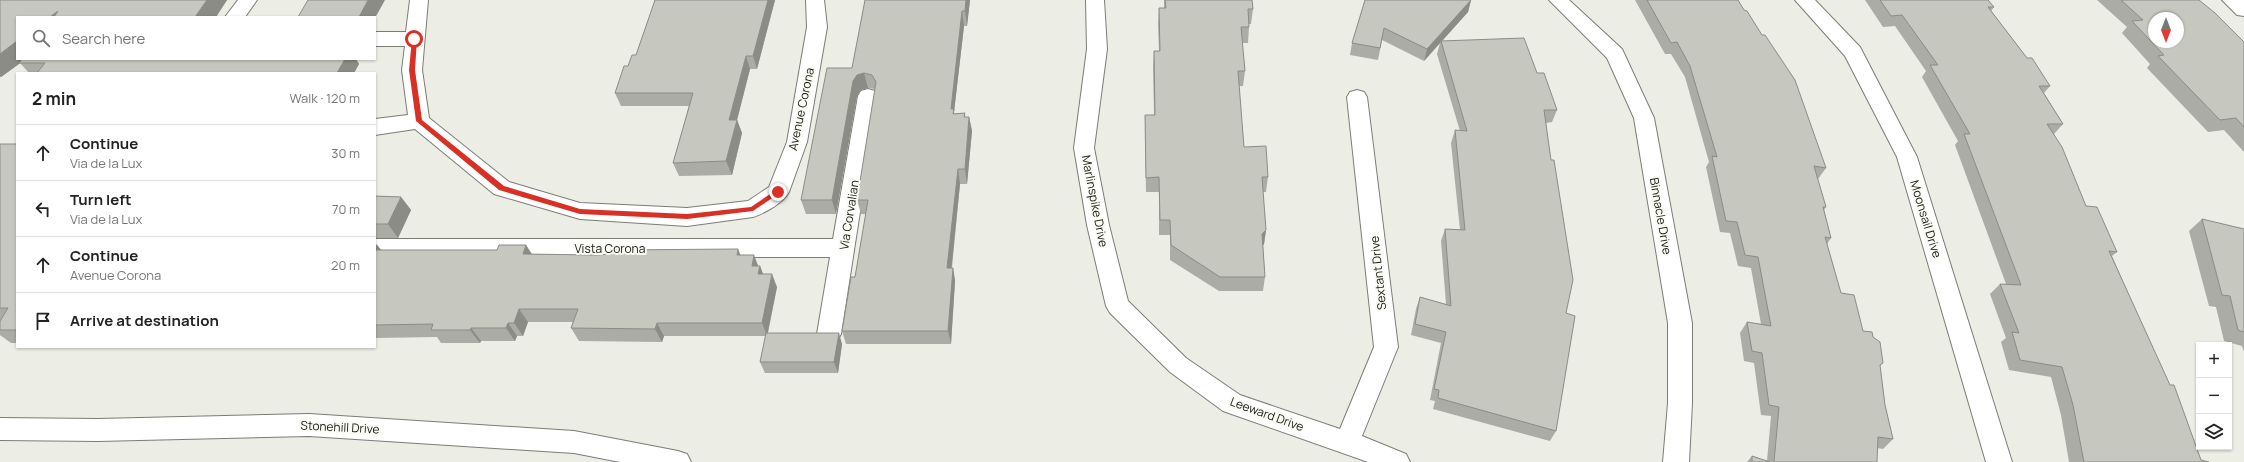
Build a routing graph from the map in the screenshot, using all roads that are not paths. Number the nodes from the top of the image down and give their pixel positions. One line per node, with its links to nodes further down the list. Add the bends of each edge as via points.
1 (248, 0): 9 (street)
2 (419, 0): 11 (street)
3 (815, 0): 16 (street, Avenue Corona, via 817,27 797,142 778,192 753,209)
4 (1095, 0): 20 (street, Marlinspike Drive, via 1097,49 1084,148 1098,225)
5 (1558, 0): 26 (street, Binnacle Drive, via 1614,54 1644,118 1680,323 1680,403)
6 (1804, 0): 27 (street, Moonsail Drive, via 1853,52 1908,157)
7 (2231, 0): 8 (street)
8 (2244, 10)
9 (236, 16)
10 (376, 39): 11 (street)
11 (414, 39): 14 (street, via 412,70)
12 (868, 96): 19 (street, Via Corvalian)
13 (1357, 97): 23 (street, Sextant Drive, via 1386,347)
14 (419, 121): 15 (street); 16 (street, Avenue Corona, via 502,188 580,211)
15 (376, 127)
16 (687, 217): 18 (street)
17 (376, 248): 18 (street, Vista Corona)
18 (678, 248): 19 (street, Vista Corona)
19 (844, 248): 21 (street, Via Corvalian)
20 (1118, 306): 23 (street, Leeward Drive, via 1178,365 1232,403)
21 (829, 334)
22 (0, 429): 24 (street, Stonehill Drive, via 98,430 309,425 574,442)
23 (1347, 442): 25 (street, Leeward Drive)
24 (678, 462)
25 (1397, 462)
26 (1676, 462)
27 (1999, 462)

